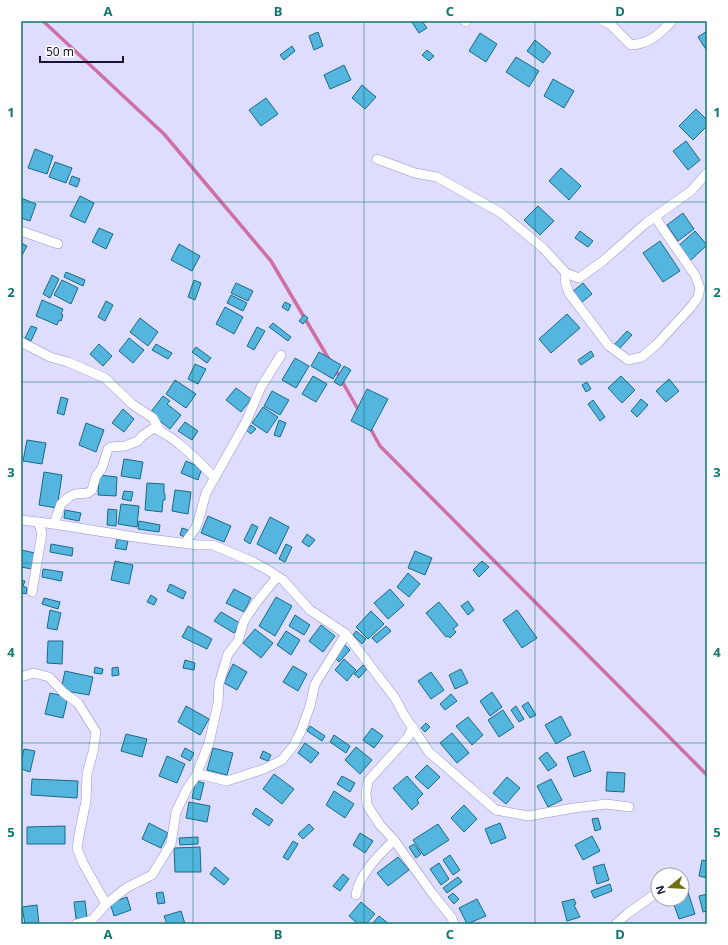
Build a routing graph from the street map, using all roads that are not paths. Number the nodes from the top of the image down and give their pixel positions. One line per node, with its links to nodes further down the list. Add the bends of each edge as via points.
1 (603, 21): 2 (street, via 610,24 631,45 643,44 662,32)
2 (672, 21)
3 (377, 159): 8 (street, via 414,173 436,177 501,213 543,248)
4 (707, 173): 5 (street, via 691,191)
5 (655, 217): 8 (street, via 579,278); 8 (street, via 695,275 700,288 698,297 691,307 658,344 642,357 628,360 609,346 570,293 565,281)
6 (21, 231): 7 (street)
7 (58, 244)
8 (566, 273)
9 (21, 342): 11 (street, via 50,357 105,378 132,404 153,418)
10 (281, 355): 12 (street)
11 (160, 431): 12 (street, via 180,444); 15 (street, via 154,428 138,441 108,449 92,490 88,493 75,494 61,504)
12 (215, 478): 16 (street, via 206,493 196,526)
13 (21, 520): 14 (street)
14 (38, 522): 15 (street); 18 (street, via 42,533)
15 (54, 524): 16 (street, via 141,538)
16 (186, 542): 17 (street, via 213,546 253,562)
17 (277, 577): 19 (street, via 283,580 310,610); 22 (street, via 244,621 238,641 228,654 219,684 218,703 209,743)
18 (32, 592)
19 (346, 634): 21 (street, via 395,698); 22 (street, via 315,684 301,731 282,760 227,781)
20 (21, 677): 27 (street, via 34,673 49,677 78,703 96,732 87,774 86,801 77,848)
21 (412, 727): 23 (street, via 429,752 496,810 528,816 606,804); 24 (street, via 408,737 368,781 366,793 367,805)
22 (196, 776): 27 (street, via 187,788 176,812 172,844 162,861 152,875 126,888)
23 (629, 807)
24 (394, 840): 25 (street, via 372,862 357,888); 29 (street)
25 (356, 895)
26 (650, 898): 30 (street)
27 (106, 904): 28 (street, via 92,920)
28 (76, 924)
29 (454, 924)
30 (616, 924)

